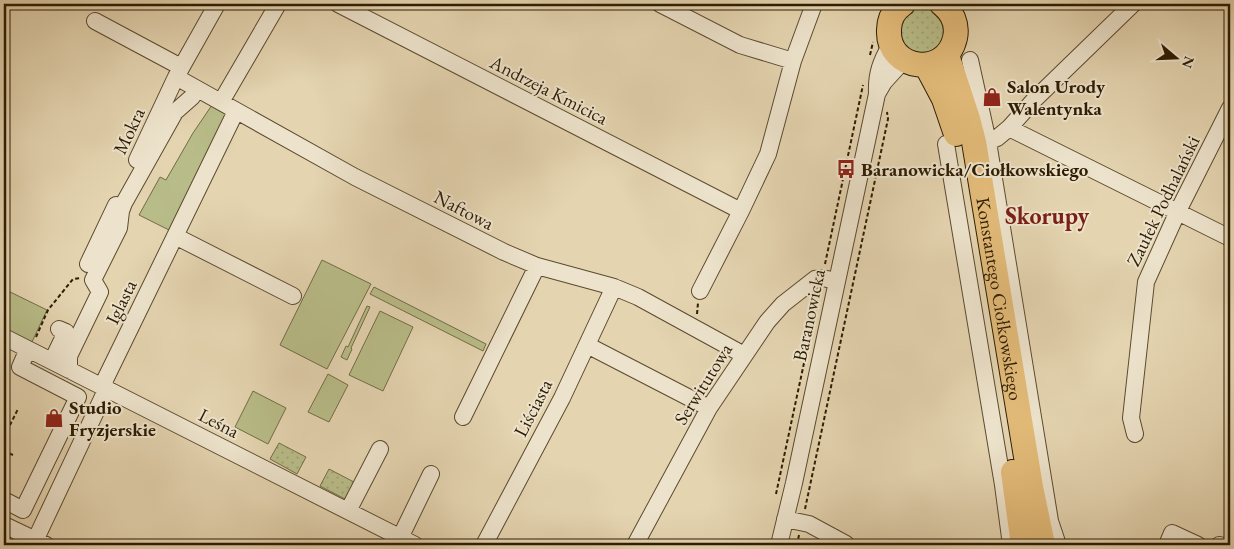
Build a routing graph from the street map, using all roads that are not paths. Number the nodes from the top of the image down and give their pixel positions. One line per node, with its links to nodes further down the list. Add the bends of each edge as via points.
1 (215, 4): 14 (street, Mokra)
2 (278, 4): 16 (street)
3 (338, 4): 22 (street, Andrzeja Kmicica)
4 (660, 4): 13 (street, via 740,45)
5 (814, 4): 13 (street)
6 (903, 4): 11 (highway, via 892,16 888,35)
7 (942, 4): 10 (highway, via 952,15 956,29 953,46)
8 (1133, 4): 19 (street)
9 (95, 21): 14 (street, Naftowa)
10 (946, 54): 11 (highway, via 933,63); 59 (highway, Konstantego Ciołkowskiego, via 974,142)
11 (907, 56): 28 (street, Baranowicka, via 881,61 876,79 877,94); 58 (highway, Konstantego Ciołkowskiego, via 944,99 970,197)
12 (970, 60): 20 (street)
13 (793, 62): 22 (street, via 768,154)
14 (178, 72): 15 (street, Naftowa); 27 (street, Mokra)
15 (197, 89): 16 (street, Naftowa); 38 (street, via 175,112 124,203 118,228 93,280 100,292 69,356)
16 (220, 102): 18 (street, Naftowa)
17 (1230, 108): 23 (street, Zaułek Podhalański)
18 (236, 110): 24 (street, Iglasta); 26 (street, Naftowa, via 355,177)
19 (1009, 128): 20 (street); 23 (street)
20 (988, 142): 60 (street, via 1050,521)
21 (946, 144): 57 (street)
22 (742, 211): 30 (street)
23 (1178, 211): 25 (street); 42 (street, Zaułek Podhalański, via 1146,282 1131,418)
24 (175, 236): 31 (street); 39 (street, Iglasta)
25 (1230, 238)
26 (537, 266): 29 (street, Naftowa); 41 (street)
27 (82, 278)
28 (829, 279): 36 (street, Serwitutowa, via 815,279 783,304); 49 (street, Baranowicka)
29 (614, 287): 35 (street, Liściasta); 36 (street, Naftowa)
30 (700, 291)
31 (293, 296)
32 (59, 329): 37 (street, via 66,332)
33 (4, 337): 34 (street, Leśna)
34 (32, 343): 37 (street, Leśna); 45 (street, via 20,367 78,397)
35 (587, 345): 40 (street); 54 (street, Liściasta)
36 (744, 355): 40 (street, Serwitutowa)
37 (52, 361): 38 (street, Leśna)
38 (69, 370): 39 (street, Leśna)
39 (104, 387): 46 (street, Iglasta); 48 (street, Leśna)
40 (709, 408): 55 (street, Serwitutowa)
41 (463, 417)
42 (1135, 434)
43 (380, 449): 48 (street)
44 (432, 474): 52 (street)
45 (33, 489): 46 (street); 47 (street, via 23,510)
46 (55, 499): 51 (street, Iglasta)
47 (4, 500)
48 (348, 511): 52 (street, Leśna)
49 (785, 519): 53 (street, via 809,524); 56 (street, Baranowicka)
50 (5, 529): 51 (street)
51 (43, 540)
52 (408, 542)
53 (846, 544)
54 (484, 545)
55 (635, 545)
56 (779, 545)
57 (1011, 545)
58 (1022, 545)
59 (1043, 545)
60 (1058, 545)
61 (1166, 545): 62 (street, via 1172,533)
62 (1198, 545)

